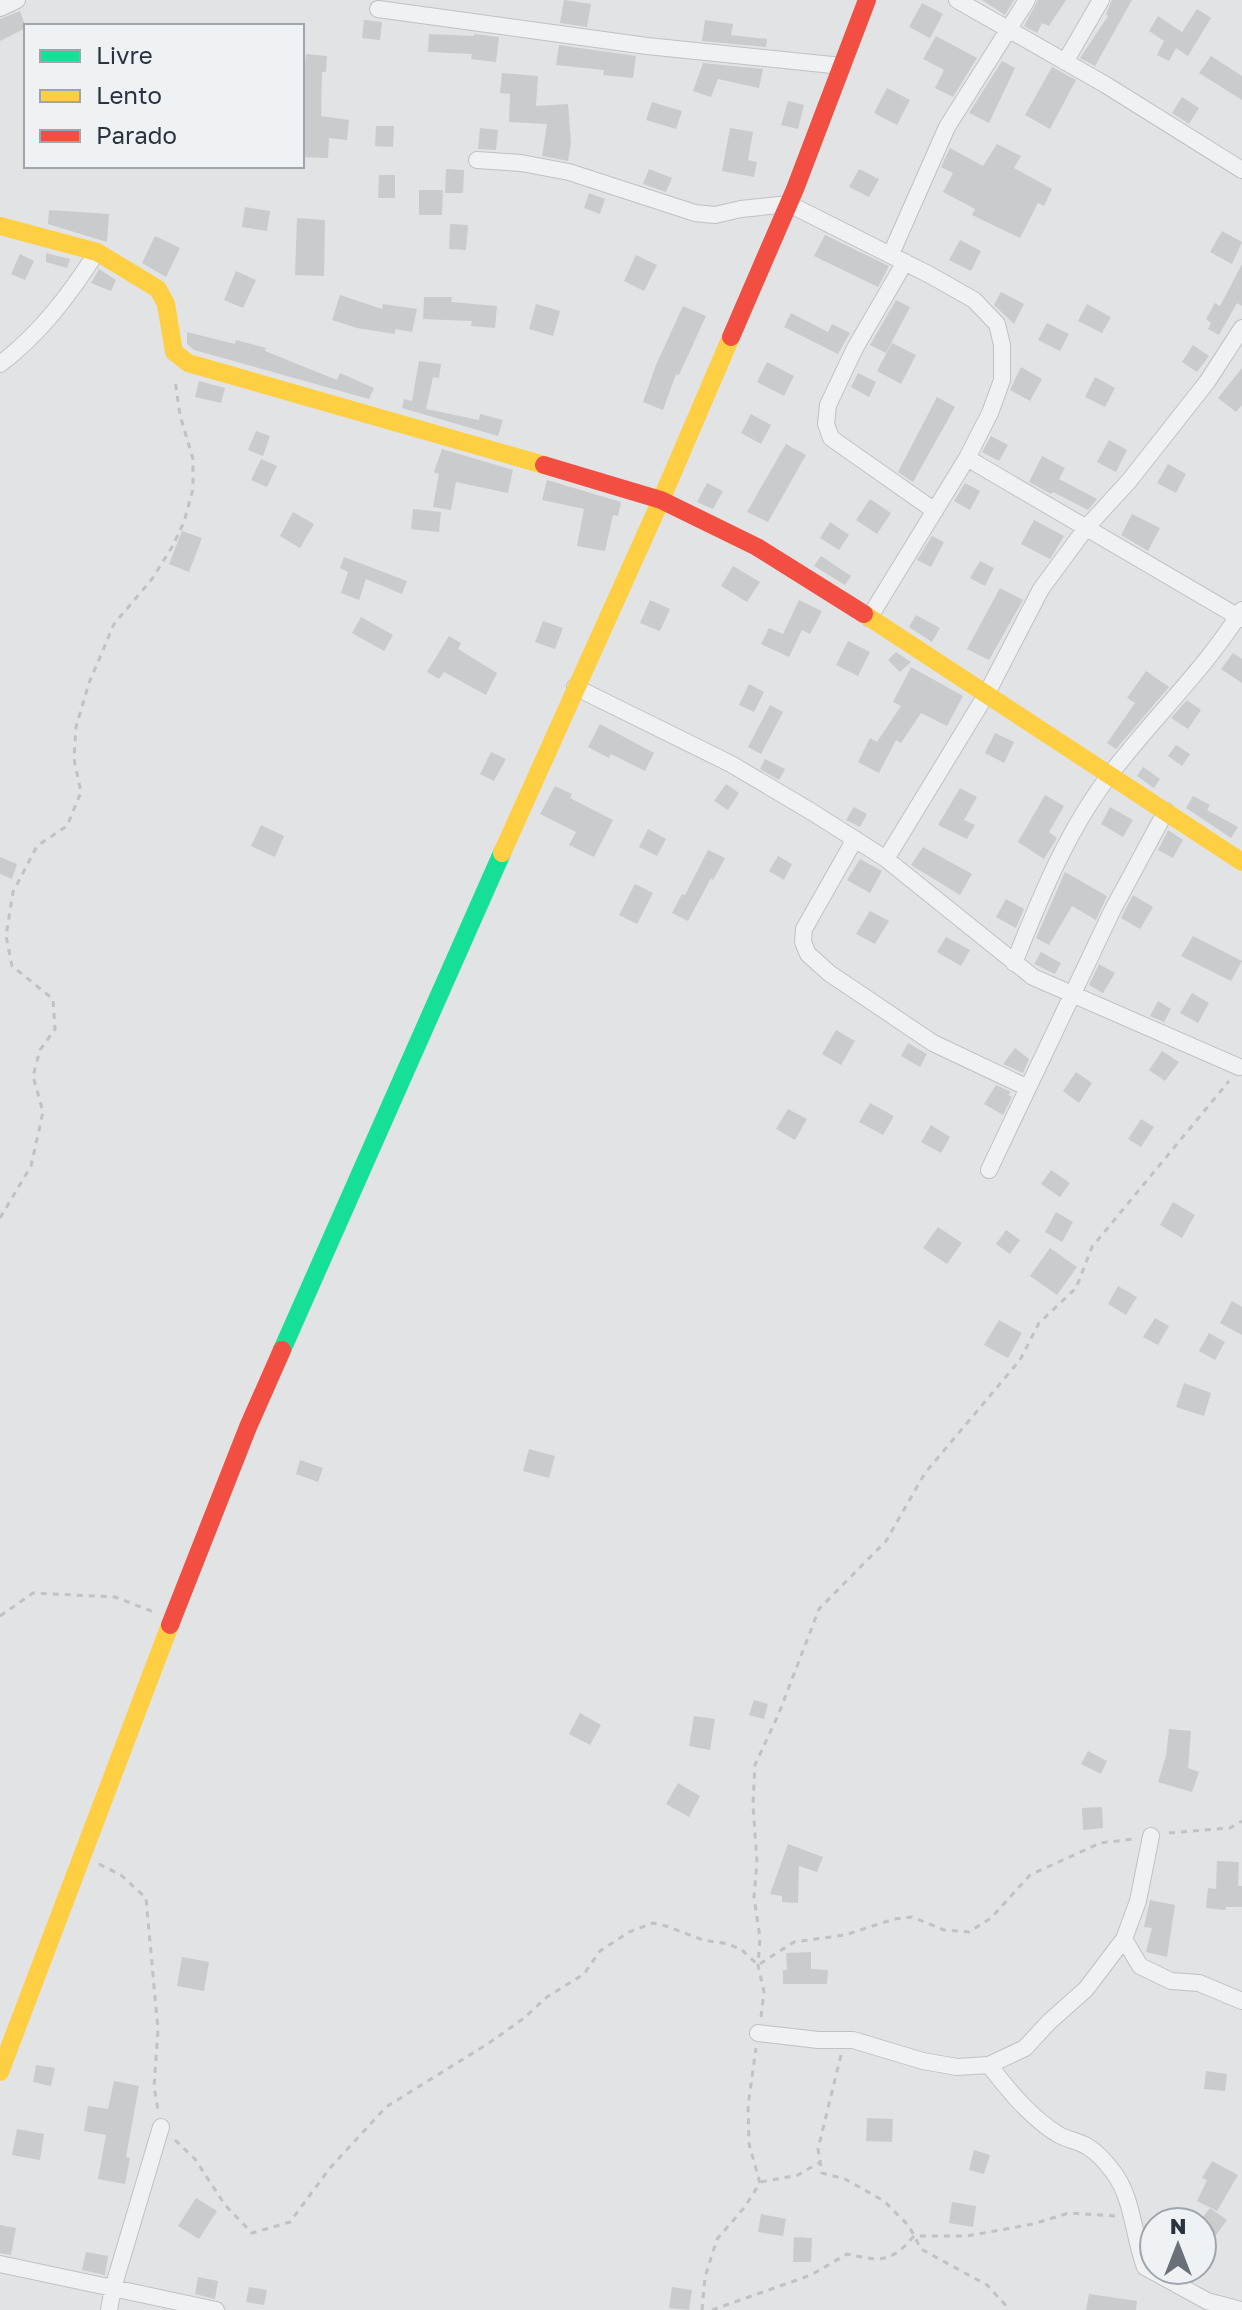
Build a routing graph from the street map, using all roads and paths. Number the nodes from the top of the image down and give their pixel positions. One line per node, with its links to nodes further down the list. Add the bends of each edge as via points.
1 (17, 0): 6 (street)
2 (867, 0): 10 (main road)
3 (957, 0): 8 (street)
4 (1027, 0): 8 (street)
5 (1101, 0): 9 (street)
6 (0, 8)
7 (378, 9): 10 (street)
8 (1009, 29): 9 (street); 16 (street, via 947,127)
9 (1065, 62): 12 (street)
10 (842, 66): 13 (main road)
11 (477, 160): 13 (street, via 569,172 695,213)
12 (1242, 170)
13 (789, 204): 16 (street); 21 (main road)
14 (0, 226): 15 (main road)
15 (97, 252): 18 (main road, via 158,289 166,304); 19 (street, via 42,327)
16 (898, 258): 20 (street, via 974,300 997,324 1002,380); 22 (street, via 834,391 826,424 831,438)
17 (1242, 328): 23 (street, via 1207,382)
18 (174, 352): 21 (main road, via 188,363); 38 (path, via 180,415 193,459 193,489 184,522 152,579 104,644 76,727 74,759 81,792 67,826 37,846 13,892 6,936 12,966 53,999 55,1029 40,1050 33,1076 43,1112 31,1166)
19 (0, 364)
20 (967, 458): 22 (street); 23 (street)
21 (661, 500): 25 (main road, via 757,547); 26 (main road)
22 (935, 511): 25 (street)
23 (1086, 528): 24 (street); 27 (street, via 1041,589)
24 (1241, 615): 28 (street)
25 (869, 618): 27 (main road)
26 (575, 687): 30 (street, via 731,764); 40 (main road, via 248,1427)
27 (986, 695): 28 (main road); 31 (street)
28 (1110, 774): 29 (main road); 33 (street, via 1069,835)
29 (1166, 811): 32 (main road); 34 (street)
30 (855, 839): 31 (street); 36 (street, via 804,929 808,954 933,1043)
31 (886, 859): 33 (street)
32 (1242, 862)
33 (1014, 963): 34 (street)
34 (1071, 995): 35 (street); 36 (street)
35 (1239, 1067): 45 (path, via 1092,1247 1076,1288 1039,1323 1020,1360 925,1473 886,1541 819,1609 755,1765)
36 (1026, 1087): 37 (street)
37 (989, 1170)
38 (0, 1218)
39 (0, 1616): 40 (path, via 33,1593 115,1597)
40 (172, 1619): 42 (main road)
41 (1242, 1821): 43 (path, via 1230,1828)
42 (90, 1829): 50 (main road); 51 (path, via 99,1864 146,1898 158,2030 154,2087)
43 (1151, 1836): 44 (street); 45 (path, via 1100,1843 1030,1875 991,1918 969,1932 944,1930 912,1917 894,1919 845,1935 794,1942)
44 (1124, 1939): 46 (street, via 1140,1966 1171,1981 1199,1983); 49 (street, via 1086,1989 1025,2048)
45 (758, 1965): 47 (path, via 764,1992); 51 (path, via 729,1944 666,1926 653,1923 629,1932 600,1951 584,1974 512,2026 386,2107 290,2222 252,2233 225,2205 195,2159)
46 (1242, 2001)
47 (758, 2033): 48 (street); 53 (path, via 748,2106 749,2144)
48 (843, 2040): 49 (street, via 946,2065); 52 (path, via 818,2149)
49 (989, 2065): 54 (street, via 1038,2119 1060,2136 1089,2147 1114,2173)
50 (0, 2072)
51 (161, 2127): 57 (street)
52 (820, 2162): 53 (path, via 798,2175); 55 (path, via 822,2173 884,2201)
53 (760, 2183): 60 (path, via 717,2239)
54 (1132, 2217): 55 (path, via 1069,2213 967,2236); 63 (street, via 1145,2267 1207,2301)
55 (914, 2236): 61 (path, via 900,2253 879,2261 847,2254 811,2275); 62 (path, via 921,2249 987,2285)
56 (0, 2264): 57 (street)
57 (113, 2288): 58 (street); 59 (street)
58 (109, 2310)
59 (216, 2310)
60 (702, 2310)
61 (712, 2310)
62 (1010, 2310)
63 (1241, 2310)

